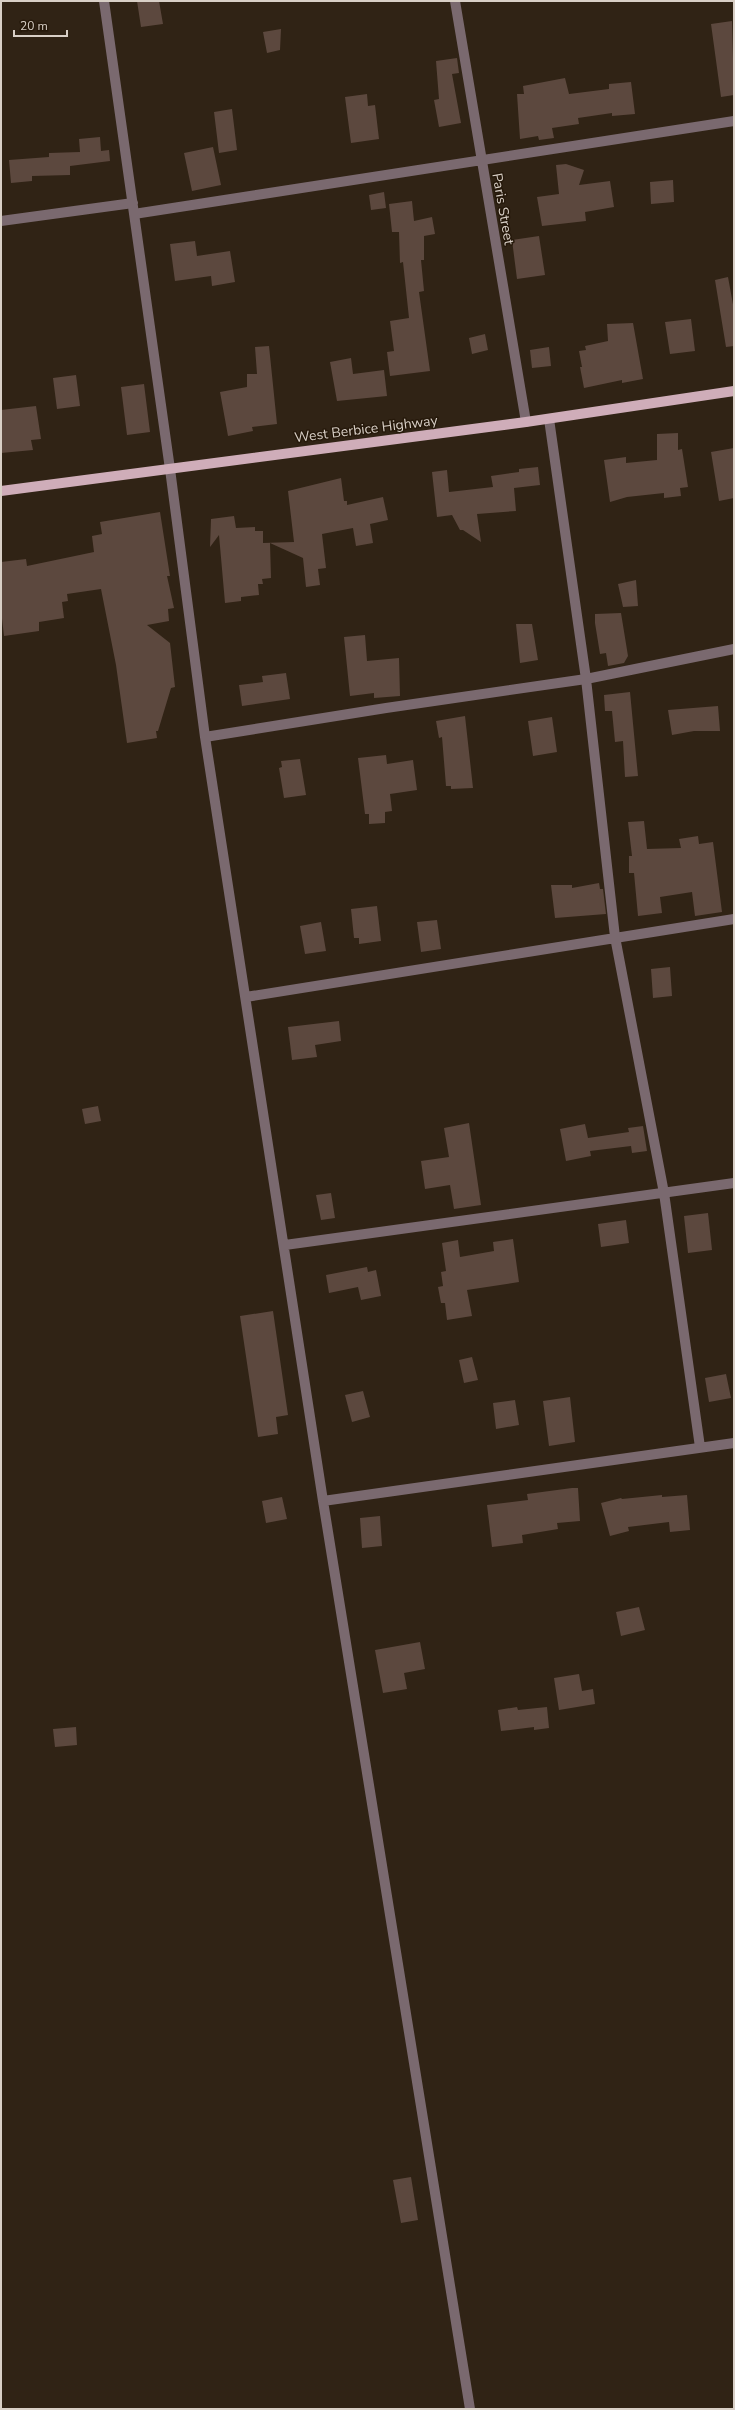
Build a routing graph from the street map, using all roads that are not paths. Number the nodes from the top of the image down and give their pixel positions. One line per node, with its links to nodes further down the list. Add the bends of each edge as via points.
1 (104, 1): 5 (street)
2 (455, 1): 4 (street, Paris Street)
3 (734, 121): 4 (street)
4 (481, 160): 6 (street); 10 (street, Paris Street)
5 (133, 203): 6 (street); 7 (street)
6 (134, 214): 11 (street)
7 (1, 222)
8 (734, 391): 9 (main road, West Berbice Highway)
9 (549, 419): 10 (main road, West Berbice Highway); 14 (street)
10 (526, 422): 11 (main road, West Berbice Highway)
11 (170, 469): 12 (main road, West Berbice Highway); 15 (street)
12 (1, 491)
13 (734, 649): 14 (street)
14 (586, 679): 15 (street); 17 (street)
15 (205, 737): 18 (street)
16 (734, 919): 17 (street)
17 (615, 937): 18 (street); 20 (street)
18 (246, 997): 21 (street)
19 (734, 1183): 20 (street)
20 (664, 1193): 21 (street); 23 (street)
21 (285, 1245): 24 (street)
22 (734, 1443): 23 (street)
23 (700, 1447): 24 (street)
24 (324, 1501): 25 (street)
25 (470, 2409)

